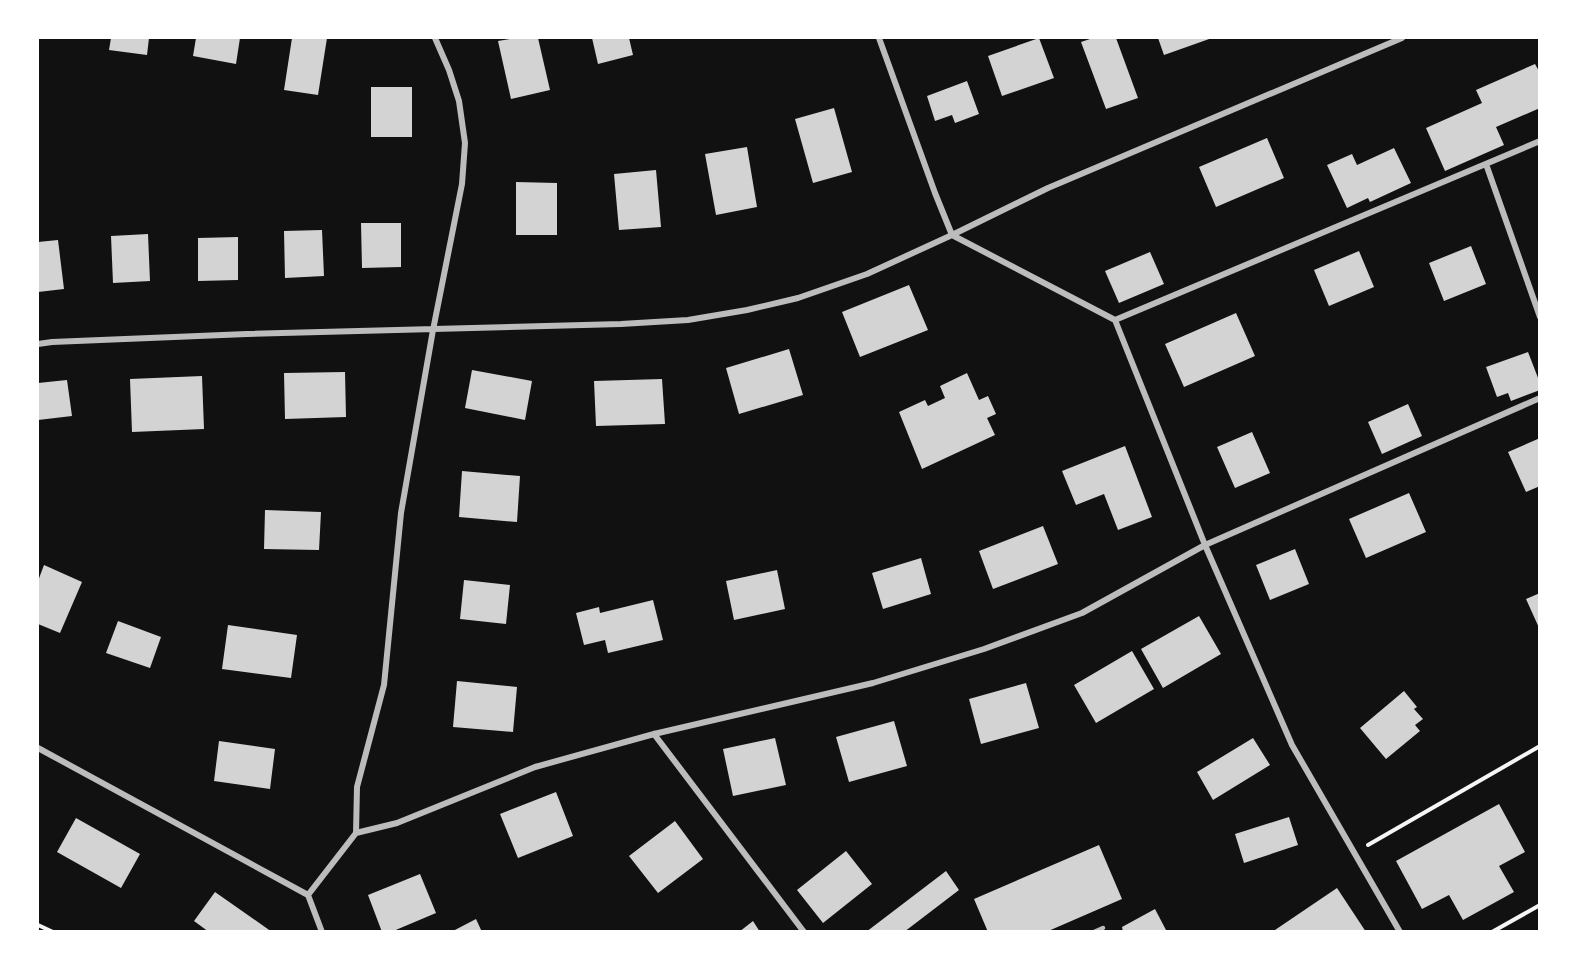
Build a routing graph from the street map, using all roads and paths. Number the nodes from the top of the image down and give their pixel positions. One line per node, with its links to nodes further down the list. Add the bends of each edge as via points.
1 (435, 38): 9 (street, via 459,100 465,143 462,184)
2 (879, 38): 6 (street)
3 (1402, 38): 6 (street, via 1048,188)
4 (1539, 141): 5 (street)
5 (1486, 164): 7 (street); 8 (street)
6 (952, 235): 8 (street); 9 (street, via 867,274 798,298 747,310 688,320)
7 (1539, 317)
8 (1115, 320): 12 (street)
9 (433, 330): 10 (street); 16 (street, via 401,513 384,685 357,787)
10 (38, 344)
11 (1539, 398): 12 (street)
12 (1205, 545): 13 (street, via 1082,613 984,649 873,682); 17 (street, via 1292,745)
13 (654, 734): 16 (street, via 535,766 398,823); 24 (street)
14 (1539, 746): 17 (path)
15 (38, 748): 18 (street)
16 (356, 833): 18 (street)
17 (1354, 853): 26 (street)
18 (308, 895): 23 (street)
19 (1539, 905): 27 (path)
20 (38, 925): 22 (path)
21 (1103, 927): 25 (lane)
22 (53, 932)
23 (322, 932)
24 (804, 932)
25 (1094, 932)
26 (1400, 932)
27 (1492, 932)

